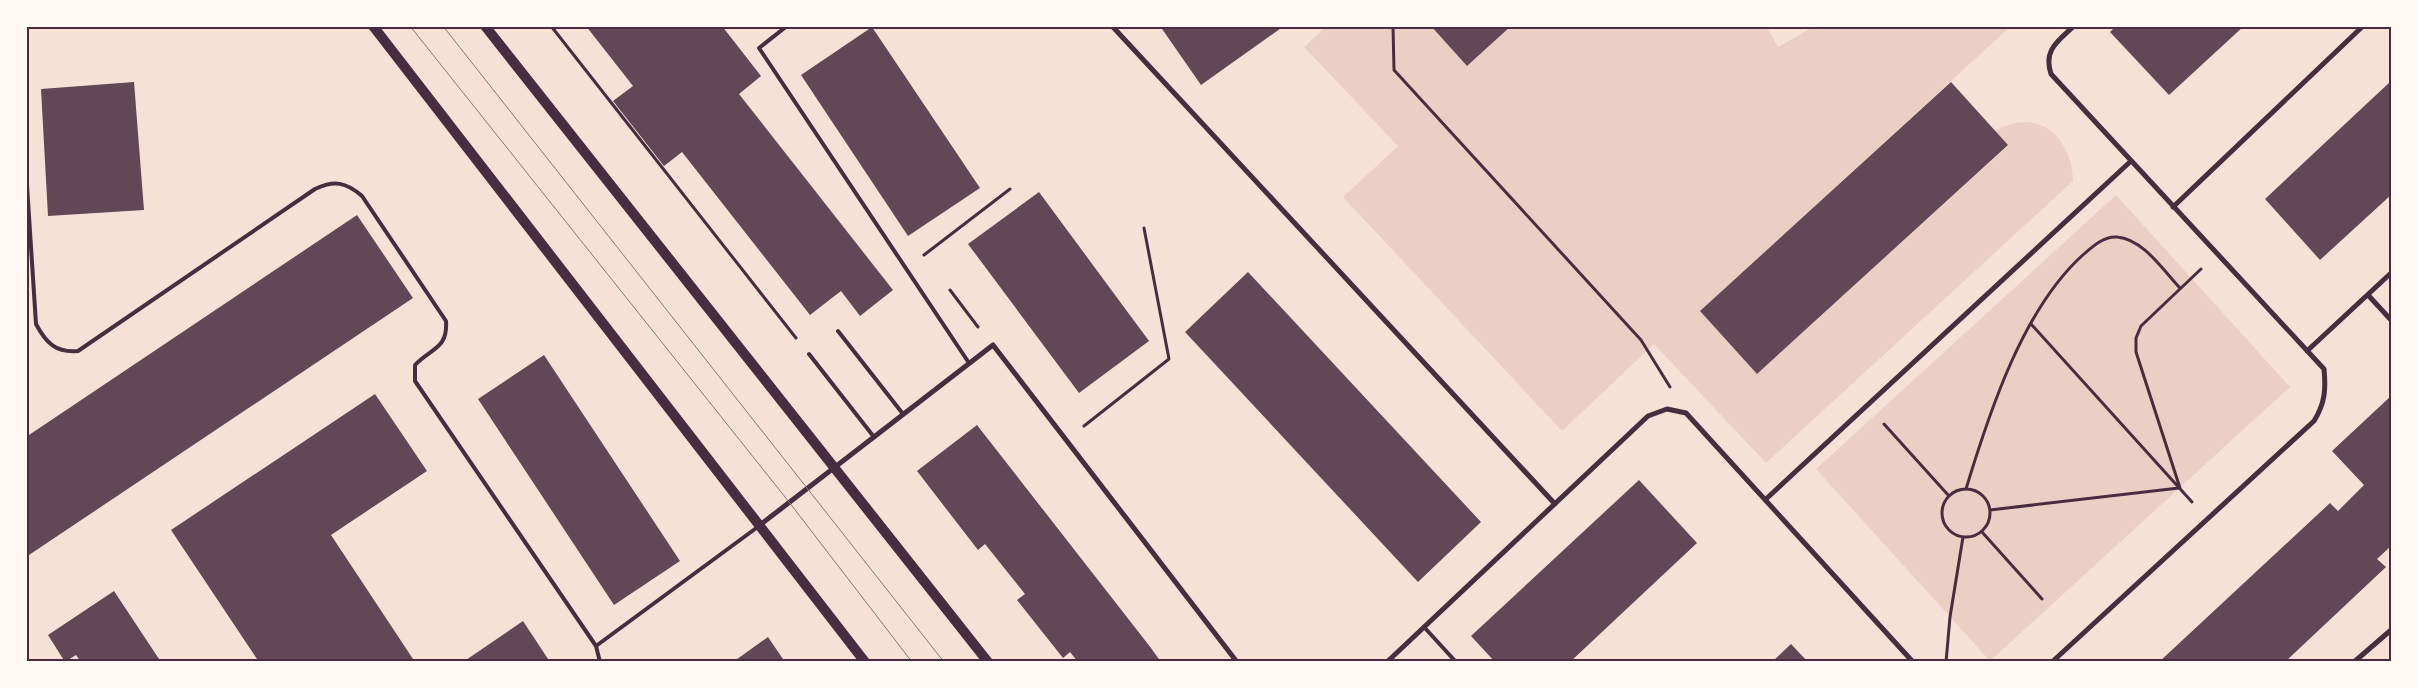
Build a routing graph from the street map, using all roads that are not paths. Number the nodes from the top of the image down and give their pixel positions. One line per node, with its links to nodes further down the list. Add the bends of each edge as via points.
1 (373, 26): 22 (main road)
2 (485, 26): 19 (main road)
3 (787, 26): 16 (lane, via 760,48)
4 (1112, 26): 21 (street)
5 (2074, 26): 7 (street, via 2048,55 2051,74)
6 (2363, 26): 9 (street)
7 (2132, 161): 9 (street); 20 (street)
8 (26, 170): 25 (lane, via 36,324 44,339 56,349 67,352 78,351 315,189 328,183 352,187 362,196 446,321 447,332 443,342 415,365 415,381)
9 (2173, 207): 14 (street)
10 (2391, 274): 11 (street)
11 (2368, 295): 12 (street); 14 (street)
12 (2391, 320)
13 (838, 331): 17 (lane)
14 (2307, 351): 33 (street, via 2324,369 2326,389 2314,421)
15 (809, 354): 18 (lane)
16 (969, 363): 17 (street); 29 (street, via 993,345)
17 (903, 414): 18 (street)
18 (874, 437): 19 (street)
19 (834, 468): 22 (street); 28 (main road)
20 (1766, 499): 21 (street, via 1686,413 1667,409 1648,416); 32 (street)
21 (1555, 504): 23 (street)
22 (760, 525): 25 (lane); 27 (main road)
23 (1424, 627): 30 (street); 31 (lane)
24 (2391, 630): 34 (street)
25 (596, 646): 26 (lane)
26 (600, 662)
27 (865, 662)
28 (988, 662)
29 (1237, 662)
30 (1387, 662)
31 (1456, 662)
32 (1914, 662)
33 (2052, 662)
34 (2354, 662)

